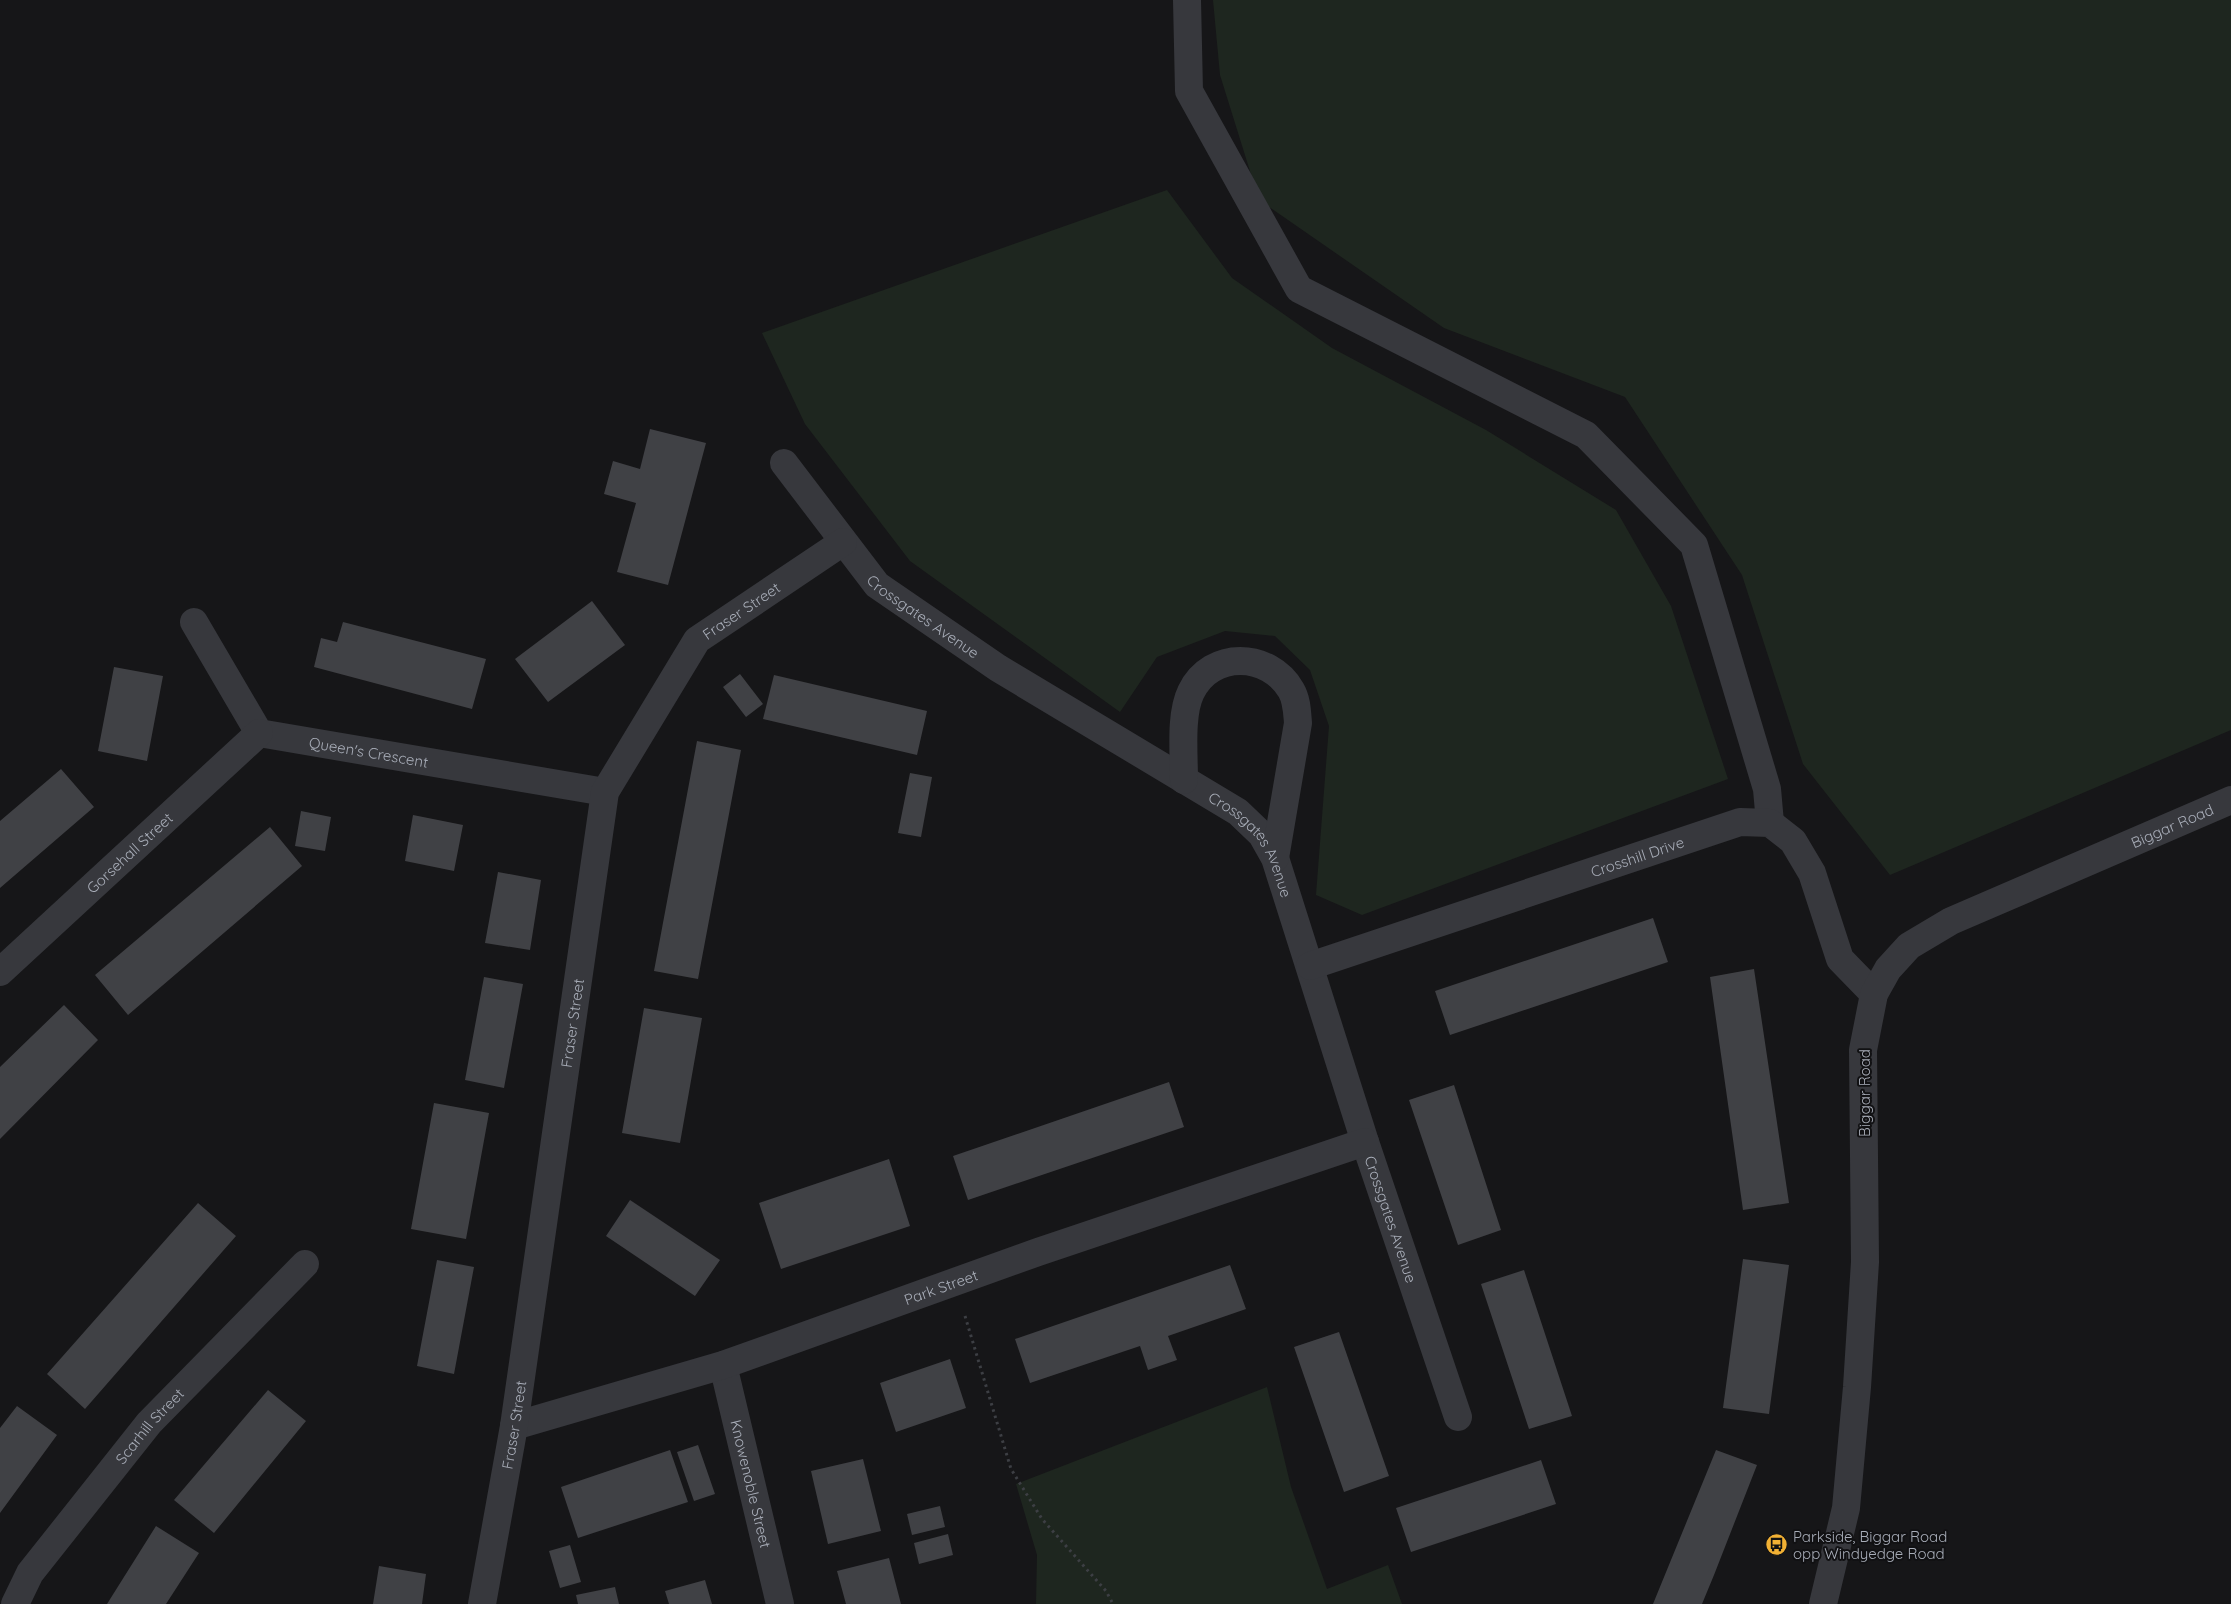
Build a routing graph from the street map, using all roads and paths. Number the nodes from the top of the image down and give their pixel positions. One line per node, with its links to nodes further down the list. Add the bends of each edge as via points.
1 (1187, 0): 9 (street, via 1189,91 1299,289 1586,435 1694,545 1767,789)
2 (784, 463): 3 (street, Crossgates Avenue)
3 (843, 542): 6 (street, Crossgates Avenue, via 877,585 998,668); 7 (street, Fraser Street, via 697,640)
4 (194, 622): 5 (street)
5 (259, 733): 7 (street, Queen's Crescent); 12 (street, Gorsehall Street)
6 (1184, 780): 10 (street, Crossgates Avenue, via 1238,812 1262,834); 10 (street, via 1186,709 1191,692 1202,676 1232,661 1254,661 1271,668 1283,678 1292,691 1298,723)
7 (605, 792): 19 (street, Fraser Street)
8 (2231, 800): 13 (street, Biggar Road, via 1951,921 1909,946 1888,969)
9 (1770, 822): 11 (street, Crosshill Drive, via 1740,822); 13 (street, via 1792,841 1812,872 1840,959)
10 (1275, 858): 11 (street, Crossgates Avenue)
11 (1310, 966): 14 (street, Crossgates Avenue)
12 (0, 972)
13 (1874, 994): 24 (street, Biggar Road, via 1863,1050 1866,1262 1857,1387 1846,1508)
14 (1365, 1142): 16 (street, Park Street); 18 (street, Crossgates Avenue)
15 (305, 1264): 20 (street, Scarhill Street, via 149,1423 30,1573)
16 (955, 1282): 17 (street, Park Street); 23 (path, via 1011,1468 1042,1519 1106,1591)
17 (723, 1365): 19 (street, Park Street); 22 (street, Knowenoble Street)
18 (1458, 1417)
19 (514, 1426): 21 (street, Fraser Street)
20 (15, 1604)
21 (482, 1604)
22 (780, 1604)
23 (1113, 1604)
24 (1823, 1604)

